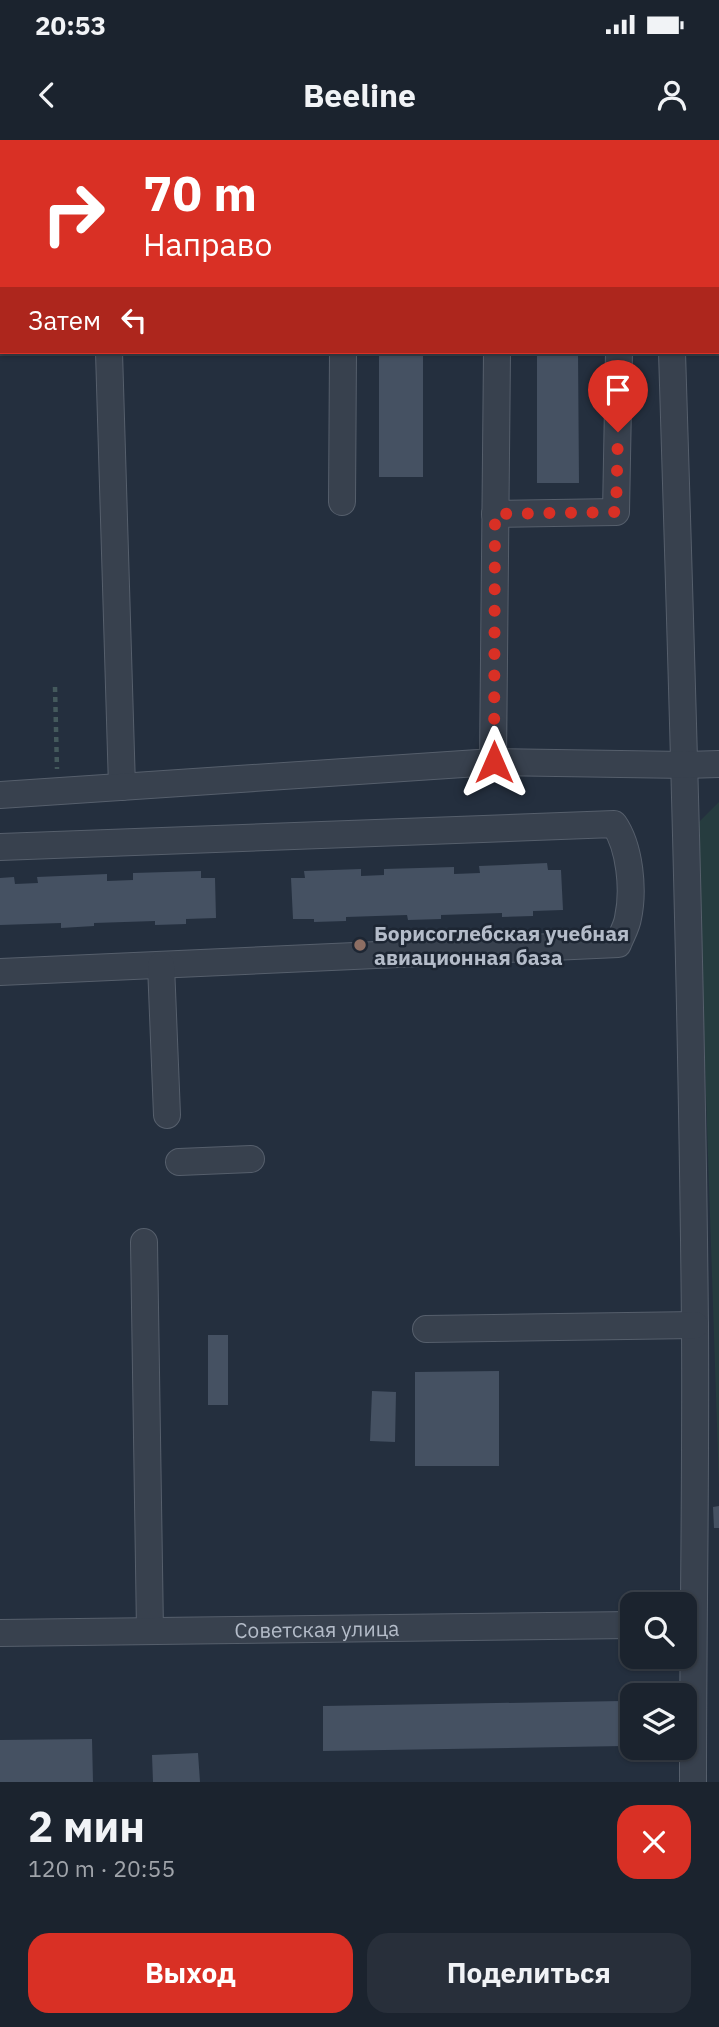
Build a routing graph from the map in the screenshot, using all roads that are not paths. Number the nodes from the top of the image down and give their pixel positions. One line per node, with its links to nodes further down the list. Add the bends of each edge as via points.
1 (109, 354): 11 (street)
2 (343, 354): 6 (street)
3 (497, 354): 7 (street)
4 (619, 354): 7 (street, via 616,512)
5 (672, 354): 10 (street)
6 (342, 502)
7 (495, 514): 8 (street)
8 (494, 762): 10 (street); 11 (street)
9 (719, 764): 10 (street)
10 (685, 765): 20 (street)
11 (122, 787): 12 (street)
12 (0, 795)
13 (0, 847): 14 (street, via 614,824 623,837 630,874 628,918 618,944)
14 (161, 965): 15 (street); 16 (street)
15 (0, 972)
16 (167, 1115)
17 (251, 1159): 18 (street)
18 (179, 1161)
19 (144, 1242): 24 (street)
20 (695, 1325): 21 (street); 22 (street, via 696,1540)
21 (426, 1329)
22 (692, 1592)
23 (620, 1625): 24 (street, Советская улица)
24 (150, 1631): 25 (street, Советская улица)
25 (0, 1633)
26 (690, 1669): 27 (street)
27 (693, 1782)

